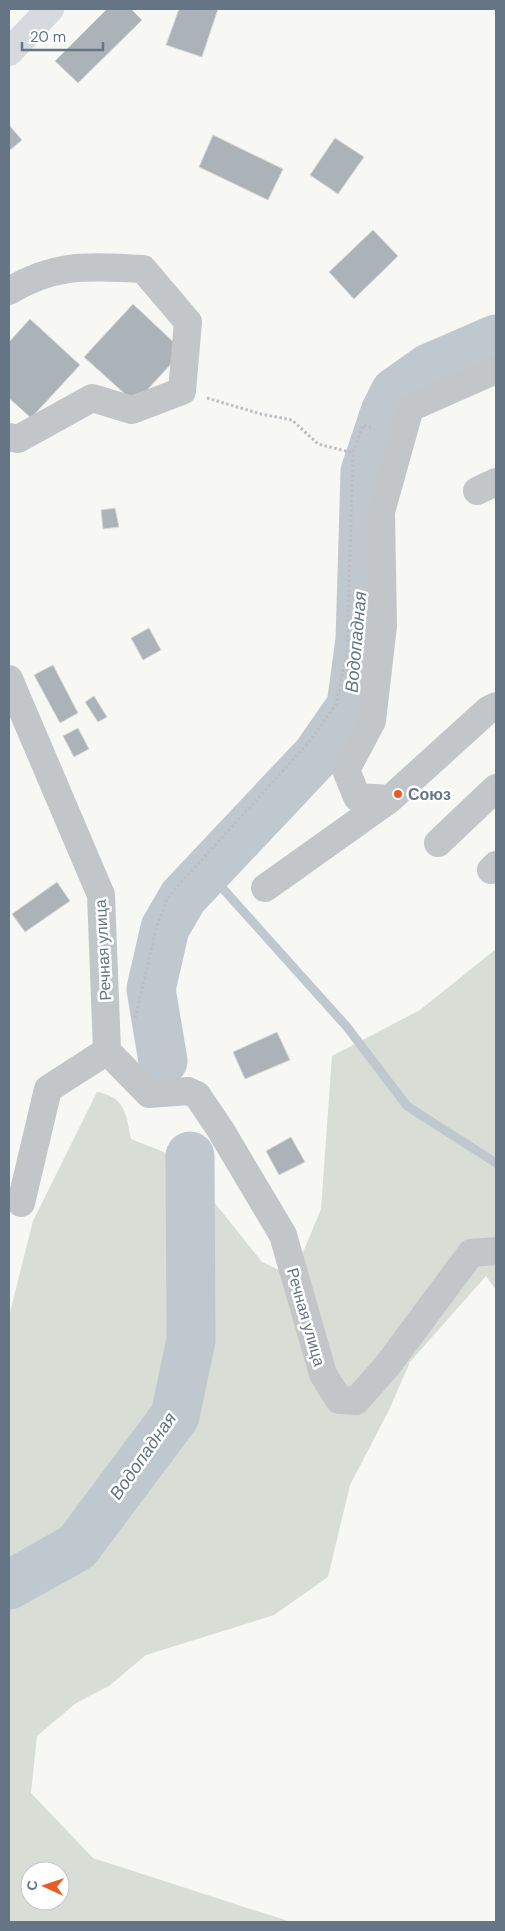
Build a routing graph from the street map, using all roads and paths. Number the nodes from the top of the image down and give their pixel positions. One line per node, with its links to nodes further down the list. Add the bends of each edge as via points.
1 (50, 9): 2 (main road)
2 (9, 52)
3 (9, 291): 5 (lane, via 29,278 76,266 143,269 188,322)
4 (496, 370): 12 (lane, via 410,408 381,512 384,626 372,721 346,770 357,797)
5 (182, 391): 7 (lane, via 132,410 92,398 18,439); 8 (path, via 292,420 318,444)
6 (363, 426): 8 (path)
7 (9, 437)
8 (353, 452): 15 (path, via 347,652 336,704 309,742 168,897 157,926 133,1025)
9 (9, 679): 15 (lane, Речная улица, via 101,894)
10 (496, 706): 12 (lane)
11 (496, 788): 13 (lane)
12 (390, 799): 14 (lane)
13 (438, 843)
14 (266, 888)
15 (107, 1045): 16 (lane, via 48,1089); 17 (lane, Речная улица, via 149,1094 188,1090 197,1095 215,1122 283,1235 322,1374 339,1400 356,1401 387,1366 471,1253)
16 (20, 1203)
17 (496, 1251)

